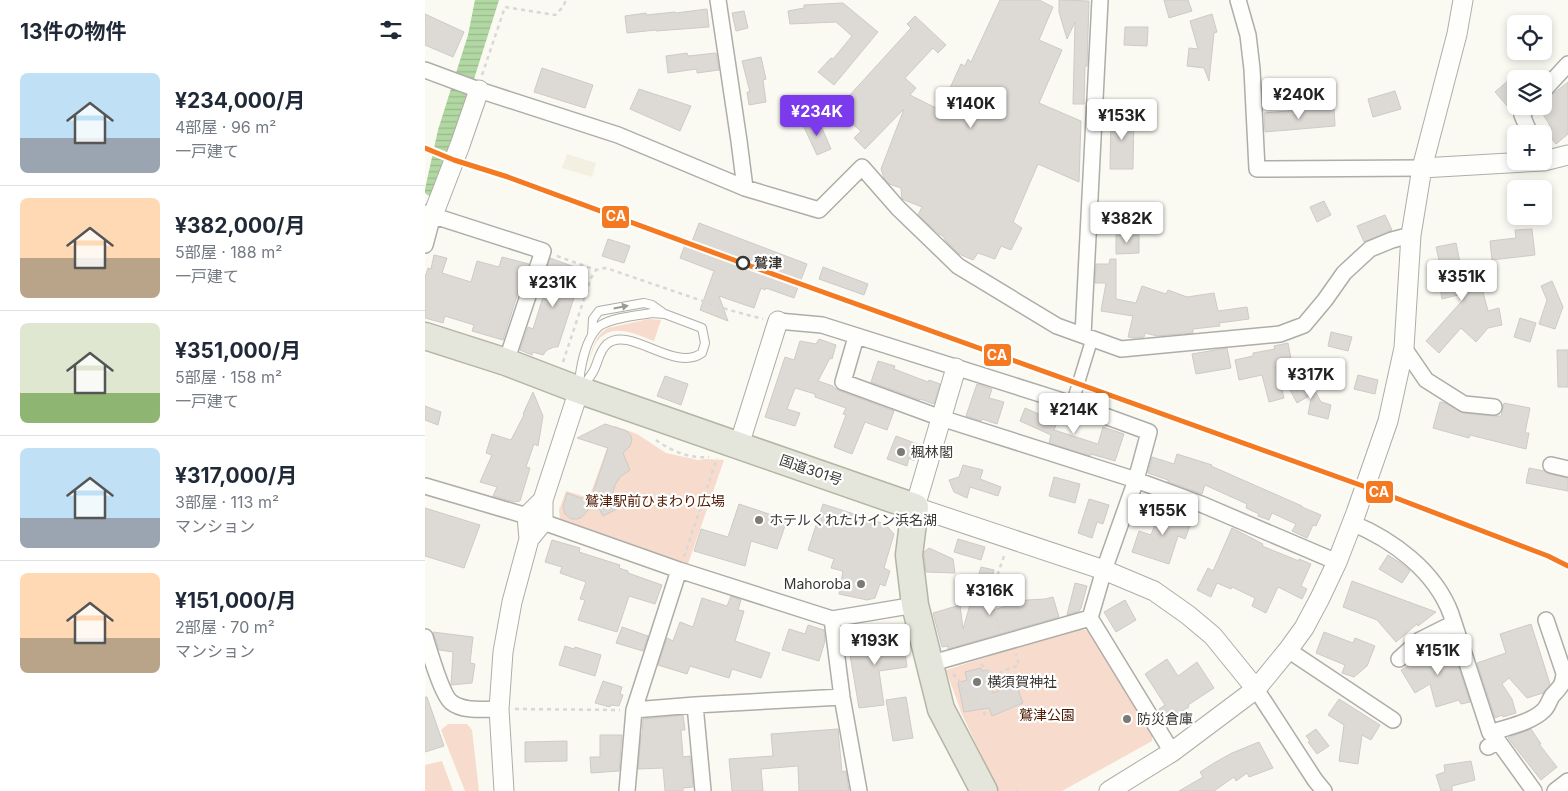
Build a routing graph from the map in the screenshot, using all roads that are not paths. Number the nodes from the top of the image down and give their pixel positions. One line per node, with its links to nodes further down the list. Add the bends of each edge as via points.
1 (718, 0): 13 (street)
2 (1100, 0): 22 (street)
3 (1238, 0): 12 (street, via 1249,35 1257,169)
4 (1463, 0): 12 (street)
5 (1568, 64): 7 (street)
6 (425, 70): 8 (street)
7 (1552, 81)
8 (479, 90): 13 (street, via 618,135); 14 (street, via 460,145)
9 (1568, 155): 10 (street)
10 (1552, 159)
11 (1507, 163): 12 (street)
12 (1422, 168): 15 (street)
13 (745, 188): 22 (street, via 819,210 862,167 957,266 1057,326)
14 (428, 218): 16 (street); 24 (street, via 543,252)
15 (1411, 235): 22 (street, via 1370,249 1344,273 1303,325 1280,334 1121,349); 23 (street)
16 (425, 245)
17 (666, 314): 19 (lane, via 651,313 614,320 600,326); 19 (lane, one-way to 17, via 593,319 599,311 644,303); 26 (lane, via 702,328 705,343 702,353 685,358 616,339 602,349 593,372)
18 (778, 321): 21 (street, via 822,325); 30 (street)
19 (592, 335): 26 (lane, via 580,369)
20 (425, 336): 24 (highway, 国道301号)
21 (855, 337): 25 (street); 29 (street, via 843,382)
22 (1087, 337): 27 (street)
23 (1404, 348): 28 (street, via 1426,380 1464,404); 36 (street, via 1388,421)
24 (506, 362): 26 (highway, 国道301号)
25 (956, 368): 27 (street); 29 (street)
26 (567, 386): 30 (highway, 国道301号); 37 (street, via 543,500)
27 (1072, 404): 33 (street, via 1149,432)
28 (1494, 407)
29 (941, 418): 33 (street); 35 (street)
30 (739, 445): 35 (highway, 国道301号)
31 (1551, 465): 32 (street)
32 (1568, 469)
33 (1136, 480): 38 (street); 40 (street)
34 (425, 486): 37 (street)
35 (915, 507): 40 (street); 41 (highway, via 909,555)
36 (1354, 518): 38 (street); 45 (street, via 1426,572 1442,594)
37 (535, 519): 39 (street); 53 (street, via 512,602 503,652)
38 (1337, 562): 47 (street, via 1304,628)
39 (679, 570): 43 (street); 54 (street)
40 (1104, 570): 42 (street); 50 (street, via 1154,591 1188,615 1213,636)
41 (915, 605): 43 (street); 49 (highway)
42 (1090, 618): 49 (street, via 1002,643); 57 (street)
43 (832, 619): 51 (street)
44 (1546, 620): 45 (street, via 1564,673 1560,688 1539,714 1490,733)
45 (1454, 623): 48 (street, via 1421,640)
46 (426, 641): 53 (street, via 445,694 451,702 469,708)
47 (1288, 650): 50 (street); 55 (street)
48 (1399, 658)
49 (941, 668): 63 (highway, via 941,709)
50 (1256, 689): 57 (street); 65 (street)
51 (842, 697): 52 (street); 62 (street)
52 (695, 705): 54 (street); 61 (street)
53 (499, 709): 59 (street)
54 (634, 710): 60 (street)
55 (1393, 720)
56 (1489, 747): 66 (street, via 1498,741)
57 (1172, 752): 64 (street)
58 (1568, 781): 67 (street)
59 (504, 791)
60 (627, 791)
61 (703, 791)
62 (859, 791)
63 (983, 791)
64 (1109, 791)
65 (1324, 791)
66 (1534, 791)
67 (1555, 791)

